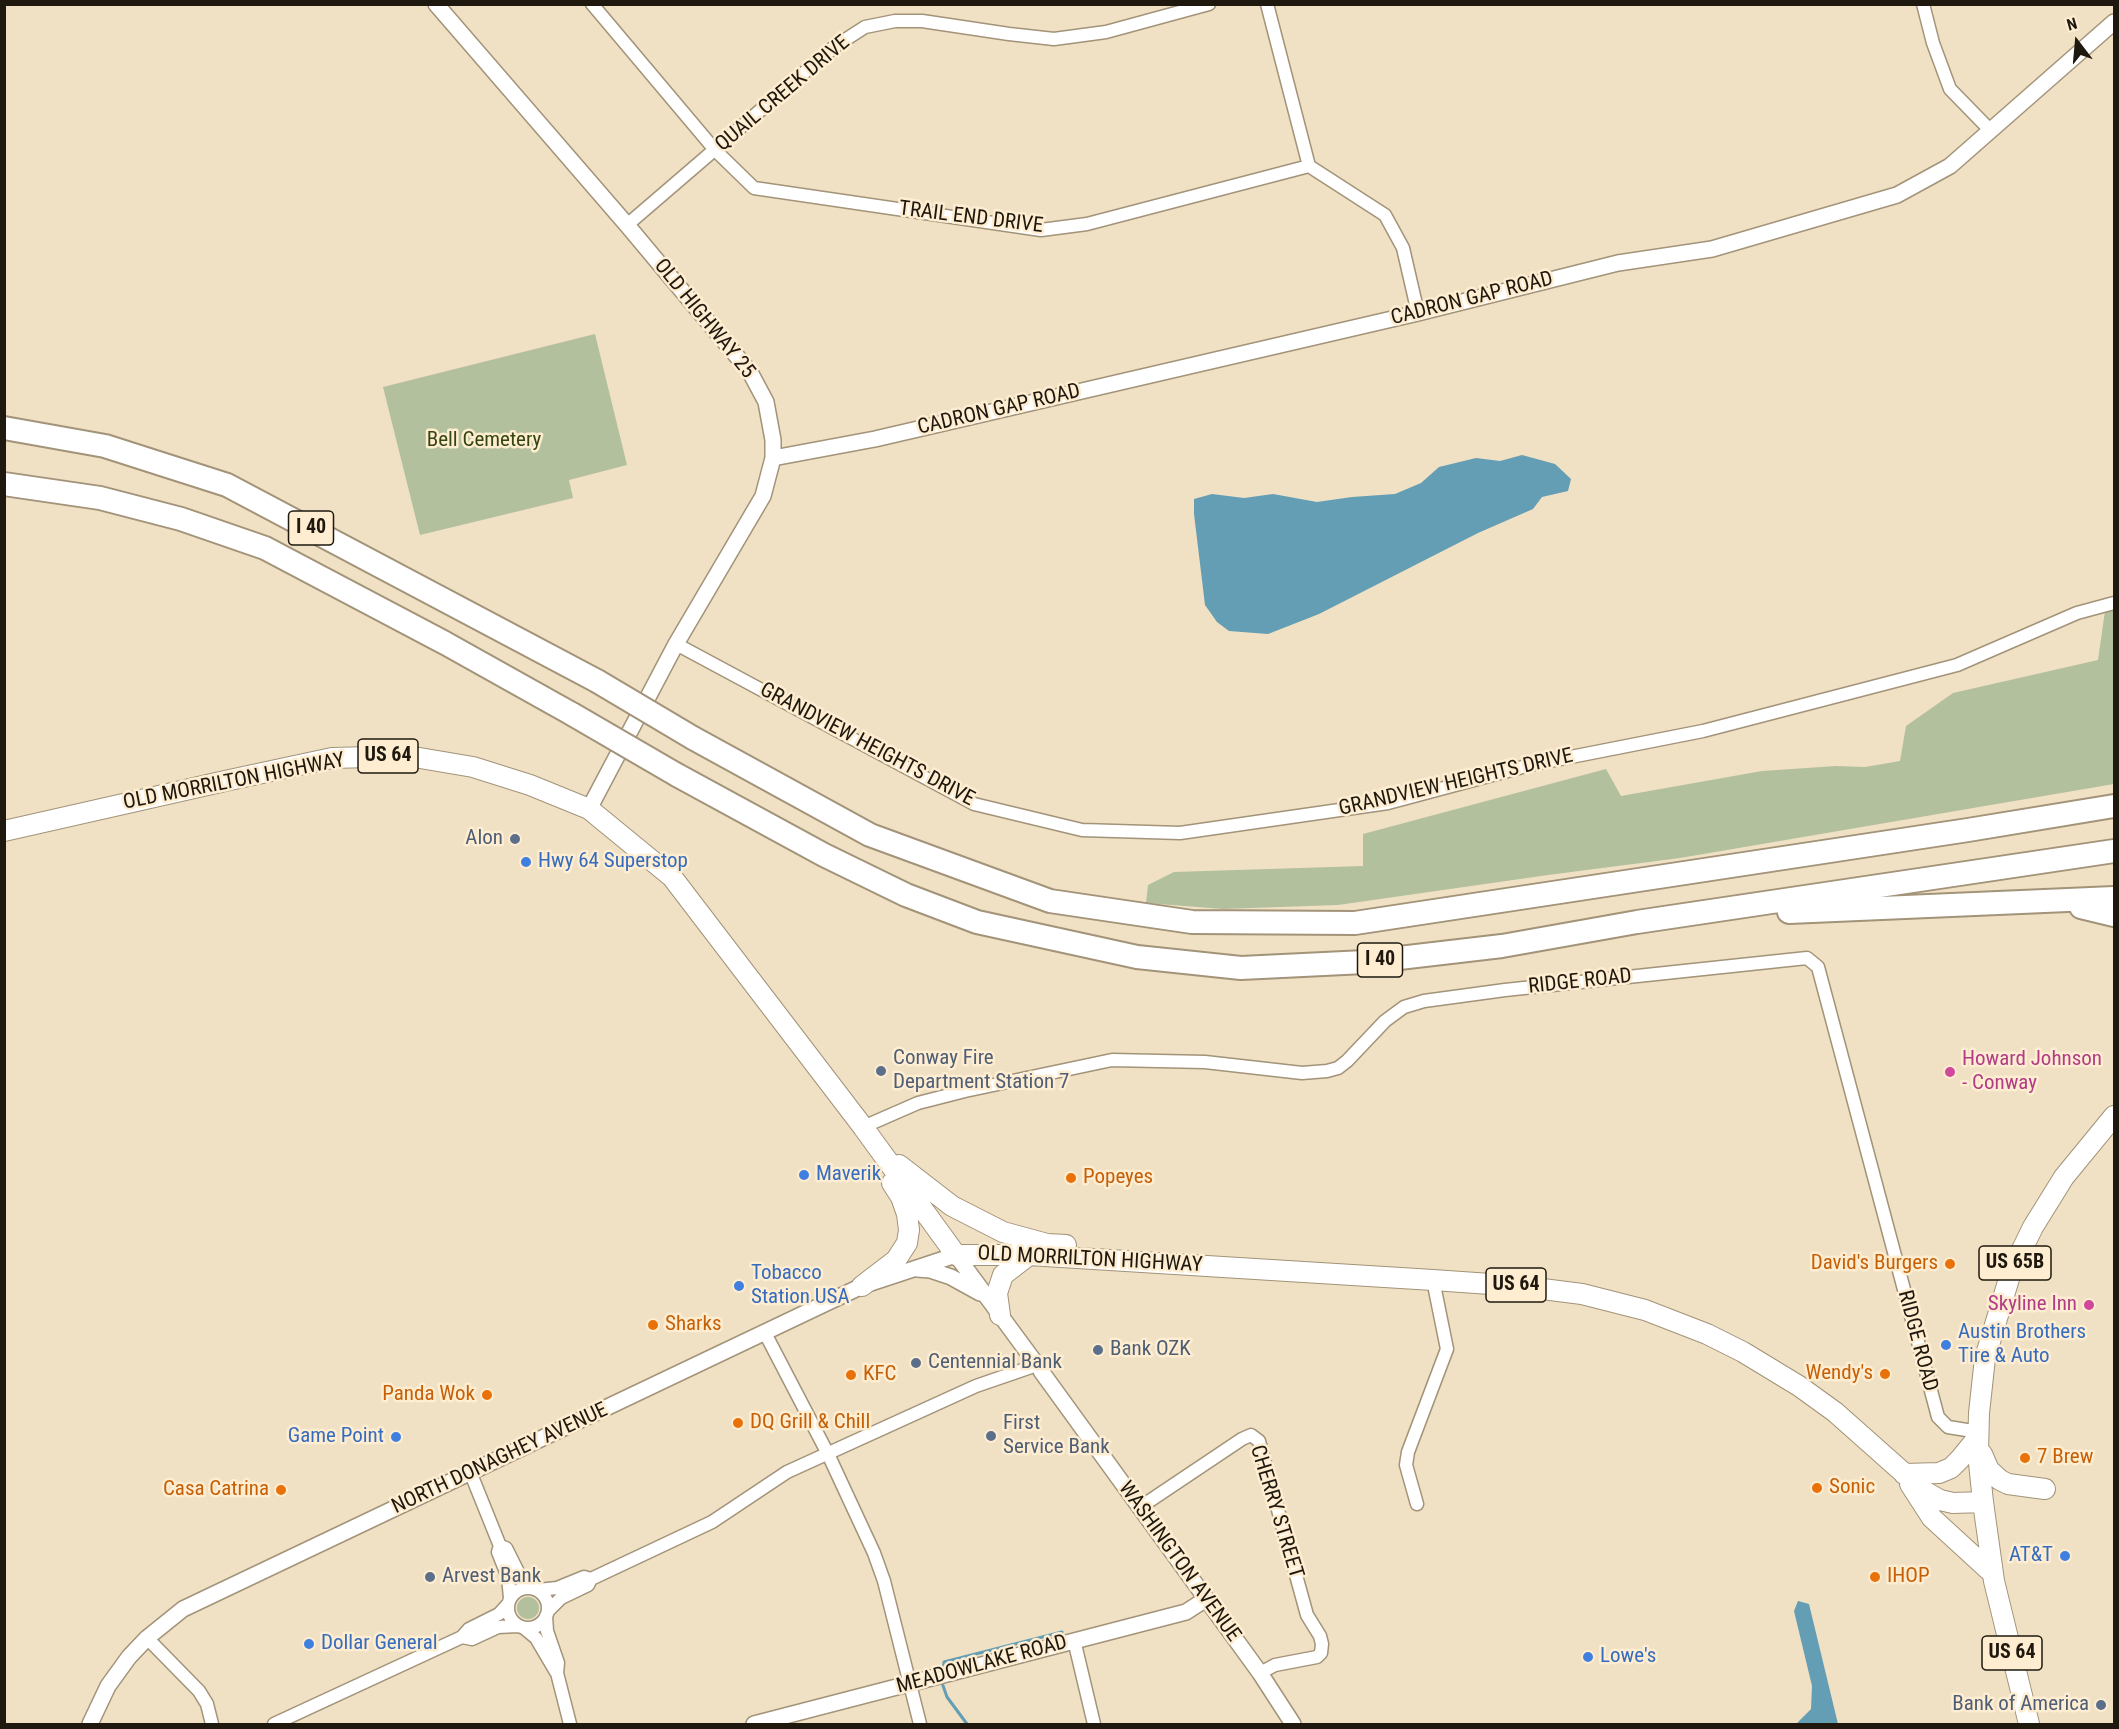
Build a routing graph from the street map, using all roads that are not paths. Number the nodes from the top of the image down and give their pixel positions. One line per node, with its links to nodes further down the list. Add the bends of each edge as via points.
1 (436, 4): 10 (street, OLD HIGHWAY 25)
2 (592, 4): 8 (street, TRAIL END DRIVE)
3 (1209, 4): 8 (street, QUAIL CREEK DRIVE, via 1106,32 1054,39 922,21 866,27 834,47)
4 (1268, 4): 9 (street)
5 (1923, 4): 7 (street, via 1950,89)
6 (2115, 22): 7 (street, CADRON GAP ROAD)
7 (1990, 130): 11 (street, CADRON GAP ROAD, via 1950,166 1898,195 1712,249 1618,263)
8 (715, 150): 9 (street, TRAIL END DRIVE, via 754,188 1041,230 1087,224); 10 (street, QUAIL CREEK DRIVE)
9 (1309, 166): 11 (street, via 1385,215 1403,248)
10 (627, 225): 13 (street, OLD HIGHWAY 25, via 750,372 766,402)
11 (1418, 313): 13 (street, CADRON GAP ROAD, via 875,439)
12 (4, 428): 17 (highway, I 40, bridge, via 105,446 227,485 597,681 870,835 1050,902 1192,922 1355,923)
13 (773, 458): 16 (street, OLD HIGHWAY 25, via 763,496)
14 (4, 484): 24 (highway, I 40, bridge, via 100,498 181,519 265,548 445,643 824,855 906,895 977,922 1137,957 1241,968 1365,962 1502,946)
15 (2115, 603): 16 (street, GRANDVIEW HEIGHTS DRIVE, via 2077,613 1957,665 1703,731 1530,765 1388,803 1180,833 1082,830 974,804)
16 (676, 644): 18 (street, OLD HIGHWAY 25)
17 (2115, 806)
18 (589, 809): 19 (main road, OLD MORRILTON HIGHWAY / US 64, via 473,767 408,756 332,758); 26 (main road, OLD MORRILTON HIGHWAY / US 64, via 672,877)
19 (4, 831)
20 (2115, 851): 24 (highway, I 40)
21 (2115, 898): 22 (highway)
22 (2053, 900): 23 (highway); 24 (highway)
23 (2115, 915)
24 (1637, 922)
25 (2115, 1116): 37 (main road, US 65B, via 2064,1177 2011,1272 1985,1358)
26 (863, 1127): 27 (main road, OLD MORRILTON HIGHWAY / US 64); 29 (main road, via 898,1164 951,1206 1003,1232 1047,1244); 32 (main road, via 901,1197 909,1230 907,1243 896,1260); 37 (street, RIDGE ROAD, via 918,1103 964,1090 1112,1060 1204,1062 1302,1073 1327,1071 1347,1061 1404,1007 1424,1001 1807,958 1818,967 1938,1417 1948,1427)
27 (956, 1255): 28 (main road, OLD MORRILTON HIGHWAY / US 64); 30 (street, NORTH DONAGHEY AVENUE); 33 (street, WASHINGTON AVENUE)
28 (1029, 1255): 29 (main road, OLD MORRILTON HIGHWAY / US 64); 34 (main road, via 1003,1275 997,1293)
29 (1203, 1265): 31 (main road, OLD MORRILTON HIGHWAY / US 64)
30 (911, 1269): 32 (street, NORTH DONAGHEY AVENUE); 33 (street, via 951,1277)
31 (1433, 1280): 40 (main road, OLD MORRILTON HIGHWAY / US 64, via 1582,1294 1644,1310 1707,1334 1799,1386 1864,1436); 43 (street, via 1447,1349 1408,1452 1406,1465)
32 (861, 1286): 35 (street, NORTH DONAGHEY AVENUE)
33 (987, 1299): 34 (street, WASHINGTON AVENUE)
34 (1000, 1315): 36 (street, WASHINGTON AVENUE)
35 (765, 1333): 38 (street); 39 (street, NORTH DONAGHEY AVENUE)
36 (1039, 1368): 38 (street, via 976,1386); 44 (street, WASHINGTON AVENUE)
37 (1978, 1434): 40 (main road, via 1951,1468 1939,1473); 41 (main road, via 1987,1468 1995,1477 2008,1484); 42 (main road, US 65B)
38 (828, 1454): 47 (street, via 787,1472 712,1522); 58 (street, via 884,1581)
39 (471, 1474): 45 (street); 54 (street, NORTH DONAGHEY AVENUE, via 206,1597 183,1609)
40 (1904, 1474): 42 (main road, OLD MORRILTON HIGHWAY / US 64, via 1940,1500); 46 (main road, US 64, via 1932,1518)
41 (2045, 1489)
42 (1983, 1502): 46 (main road, US 64)
43 (1417, 1504)
44 (1139, 1508): 49 (street, WASHINGTON AVENUE); 57 (street, CHERRY STREET, via 1242,1438 1251,1436 1259,1441 1307,1615 1322,1644 1317,1657 1275,1665)
45 (500, 1546): 48 (street, via 506,1548 521,1578); 50 (street)
46 (1992, 1573): 67 (main road, US 64)
47 (591, 1579): 48 (street, via 584,1577 557,1588); 51 (street, via 588,1585 561,1598)
48 (534, 1589): 50 (street, via 518,1590); 51 (street, via 546,1599)
49 (1206, 1599): 55 (street, MEADOWLAKE ROAD, via 1186,1611); 57 (street, WASHINGTON AVENUE)
50 (509, 1601): 52 (street, via 510,1618); 53 (street, via 499,1614 469,1629)
51 (547, 1614): 52 (street, via 537,1626); 56 (street)
52 (521, 1627): 53 (street, via 498,1627 472,1639); 56 (street, via 538,1642)
53 (462, 1637): 61 (street)
54 (147, 1638): 59 (street, NORTH DONAGHEY AVENUE, via 108,1686); 60 (street, via 199,1691)
55 (1074, 1640): 58 (street, MEADOWLAKE ROAD); 65 (street)
56 (557, 1673): 62 (street)
57 (1260, 1673): 66 (street, WASHINGTON AVENUE)
58 (910, 1684): 63 (street, MEADOWLAKE ROAD); 64 (street)
59 (90, 1725)
60 (212, 1725)
61 (274, 1725)
62 (570, 1725)
63 (754, 1725)
64 (920, 1725)
65 (1094, 1725)
66 (1293, 1725)
67 (2029, 1725)

